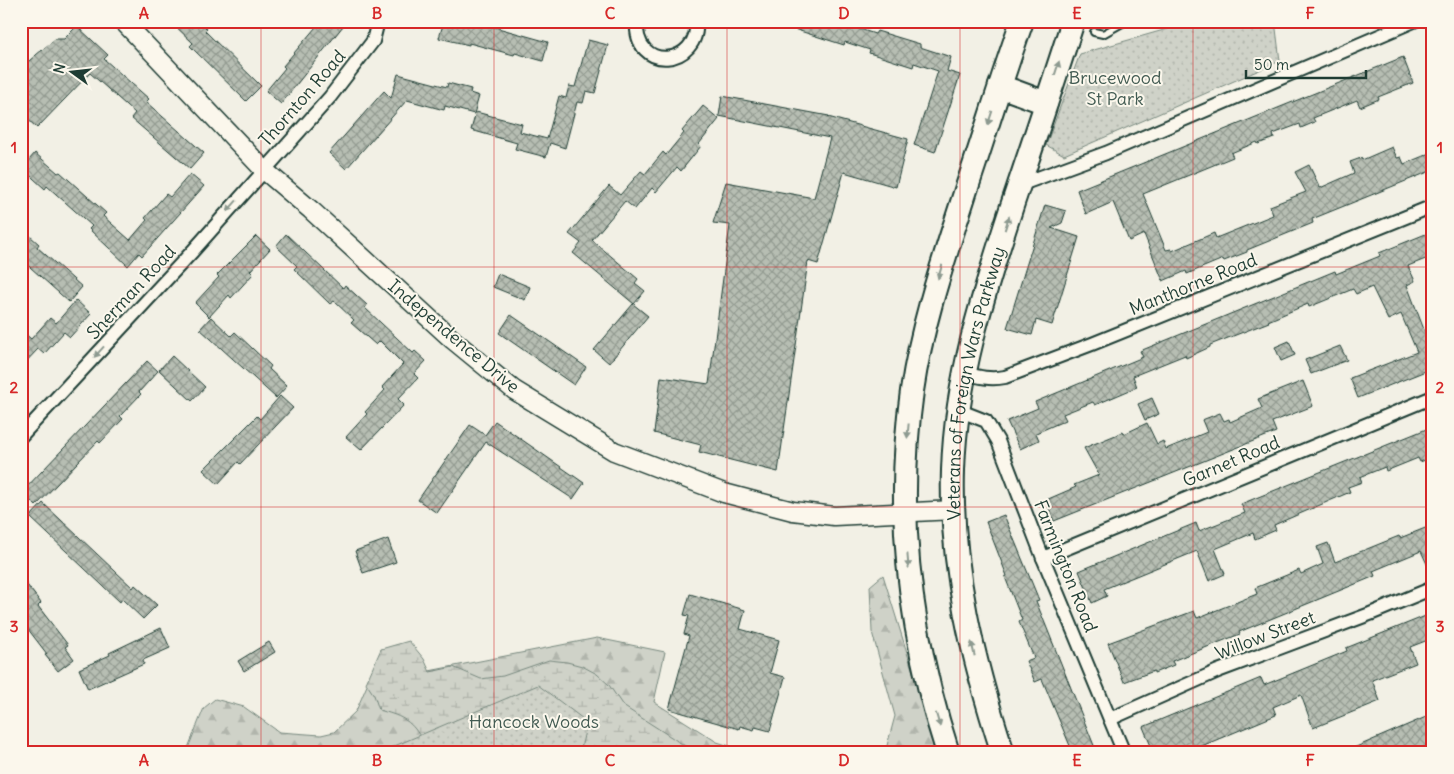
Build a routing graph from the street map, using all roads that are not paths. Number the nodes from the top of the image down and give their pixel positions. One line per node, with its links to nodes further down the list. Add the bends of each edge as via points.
1 (123, 21): 12 (main road, Independence Drive)
2 (378, 21): 12 (street, Thornton Road, via 373,41 330,97)
3 (637, 21): 4 (street, via 638,38 644,49 655,58 666,59 683,52 694,40)
4 (696, 21)
5 (1022, 21): 10 (highway)
6 (1073, 21): 11 (highway, Veterans of Foreign Wars Parkway, one-way to 6)
7 (1126, 21): 9 (lane, via 1103,34)
8 (1414, 21): 13 (street, via 1106,153)
9 (1094, 32)
10 (1000, 86): 11 (highway); 20 (highway, one-way to 20, via 947,249 924,333 912,391)
11 (1046, 103): 13 (highway, Veterans of Foreign Wars Parkway)
12 (264, 170): 18 (street, Sherman Road, one-way to 18); 20 (main road, Independence Drive, via 453,340 514,390 614,450 724,493 793,510 834,516)
13 (1019, 185): 15 (highway, Veterans of Foreign Wars Parkway, one-way to 13, via 984,294)
14 (1433, 206): 15 (street, Manthorne Road, via 1005,377 994,379)
15 (964, 373): 17 (highway, Veterans of Foreign Wars Parkway)
16 (1433, 397): 21 (street, Garnet Road)
17 (958, 410): 19 (highway, Veterans of Foreign Wars Parkway, via 953,470); 21 (street, Farmington Road, via 986,421 991,427)
18 (21, 436)
19 (954, 510): 20 (main road, Independence Drive); 25 (highway, Veterans of Foreign Wars Parkway, one-way to 19, via 967,627 958,571)
20 (905, 512): 24 (highway, one-way to 24, via 909,574 921,658)
21 (1043, 558): 23 (street, Farmington Road)
22 (1433, 588): 23 (street, Willow Street, via 1218,672)
23 (1110, 719): 26 (street, Farmington Road)
24 (948, 753)
25 (1003, 753)
26 (1124, 753)

